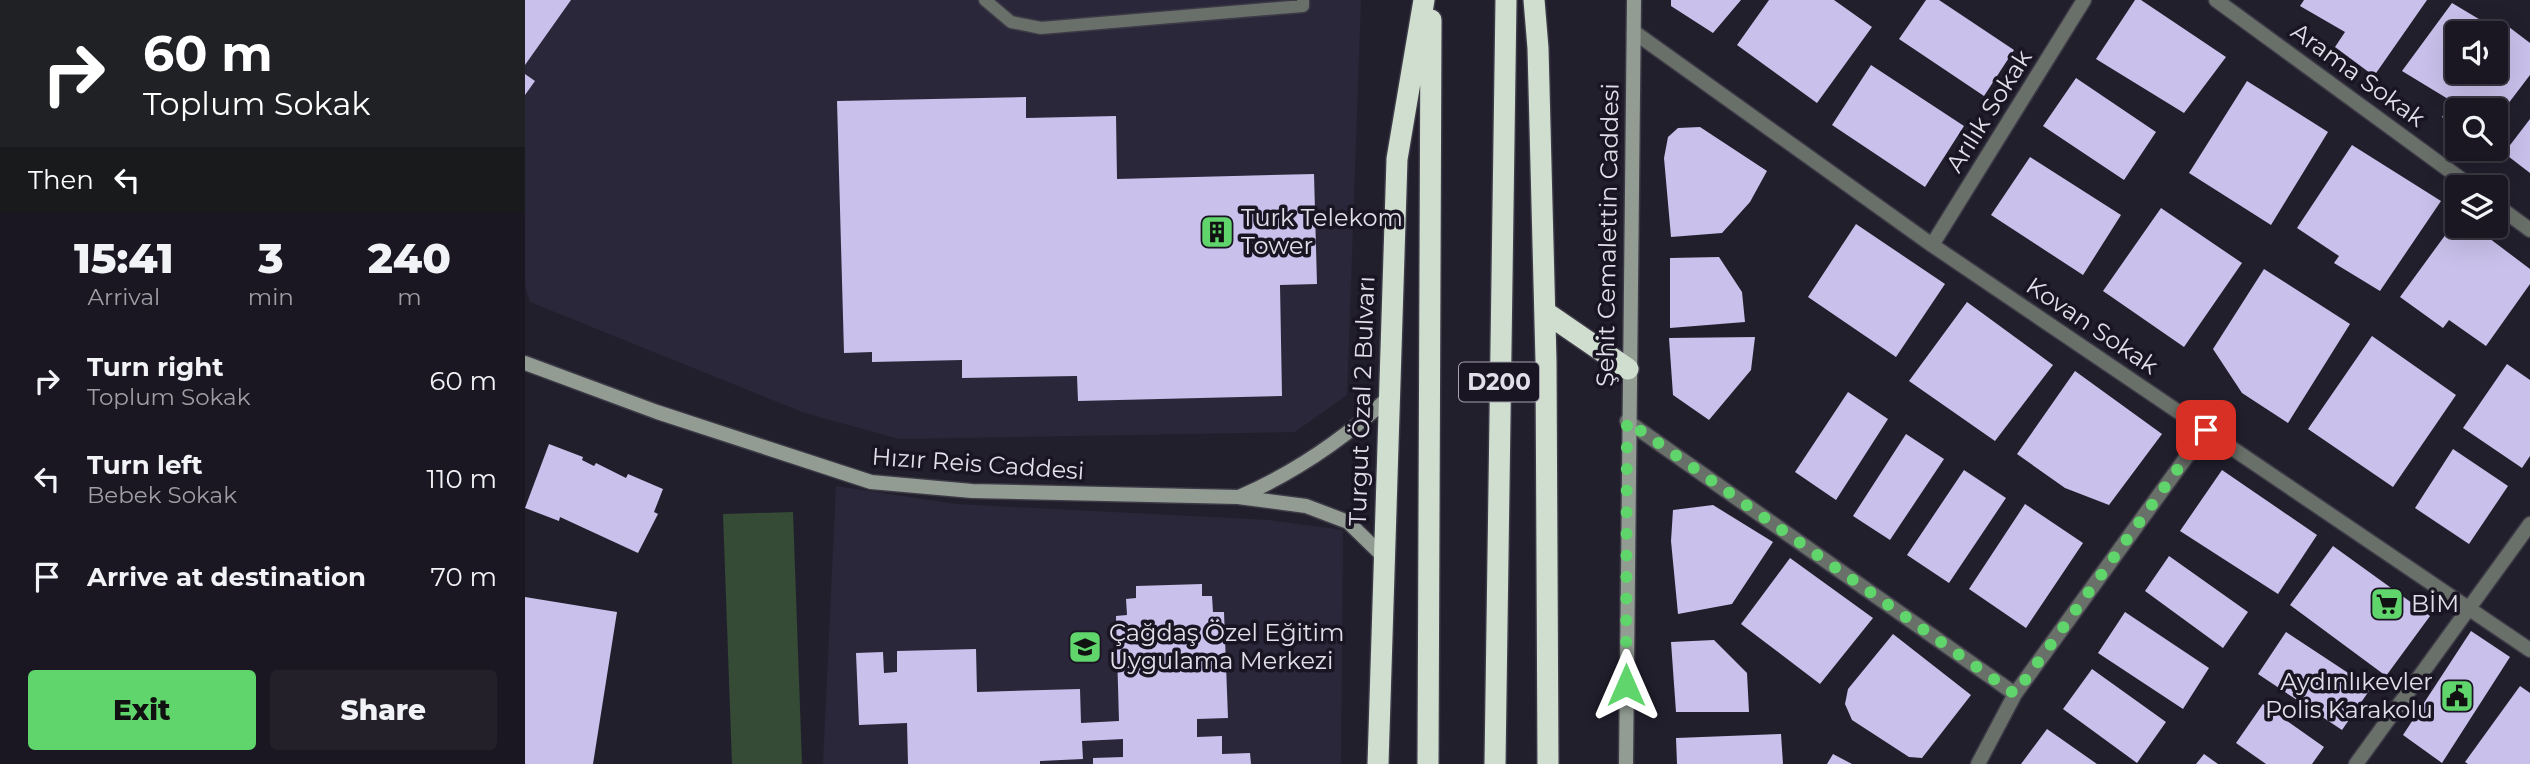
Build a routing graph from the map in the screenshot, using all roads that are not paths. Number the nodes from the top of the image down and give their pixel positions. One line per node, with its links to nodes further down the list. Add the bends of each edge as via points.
1 (985, 0): 2 (lane, via 1002,18 1031,28 1303,6)
2 (1303, 0)
3 (1424, 0): 18 (highway, Turgut Özal 2 Bulvarı, via 1397,159)
4 (1430, 0): 28 (highway, D200)
5 (1506, 0): 29 (highway, D200)
6 (1534, 0): 15 (highway)
7 (1634, 0): 10 (street, Şehit Cemalettin Caddesi)
8 (2084, 0): 14 (street, Arılık Sokak)
9 (2216, 0): 11 (street, Arama Sokak)
10 (1634, 32): 14 (street, Kovan Sokak); 17 (street, Şehit Cemalettin Caddesi)
11 (2456, 175)
12 (2508, 214): 13 (street)
13 (2530, 230)
14 (1932, 245): 20 (street, Kovan Sokak)
15 (1545, 313): 17 (highway); 30 (highway)
16 (525, 363): 21 (street, Hızır Reis Caddesi, via 871,482 972,491)
17 (1628, 369): 19 (street, Şehit Cemalettin Caddesi)
18 (1388, 398): 21 (street, Hızır Reis Caddesi, via 1320,454); 23 (highway, Turgut Özal 2 Bulvarı)
19 (1627, 421): 26 (street); 31 (street, Şehit Cemalettin Caddesi)
20 (2206, 430): 24 (street, Kovan Sokak); 26 (street)
21 (1238, 498): 23 (street, Hızır Reis Caddesi, via 1306,506 1348,522)
22 (2530, 524): 24 (street)
23 (1383, 556): 27 (highway, Turgut Özal 2 Bulvarı)
24 (2469, 607): 25 (street, Kovan Sokak); 33 (street)
25 (2530, 650)
26 (2015, 694): 32 (street)
27 (1378, 764)
28 (1428, 764)
29 (1495, 764)
30 (1548, 764)
31 (1626, 764)
32 (1978, 764)
33 (2356, 764)

